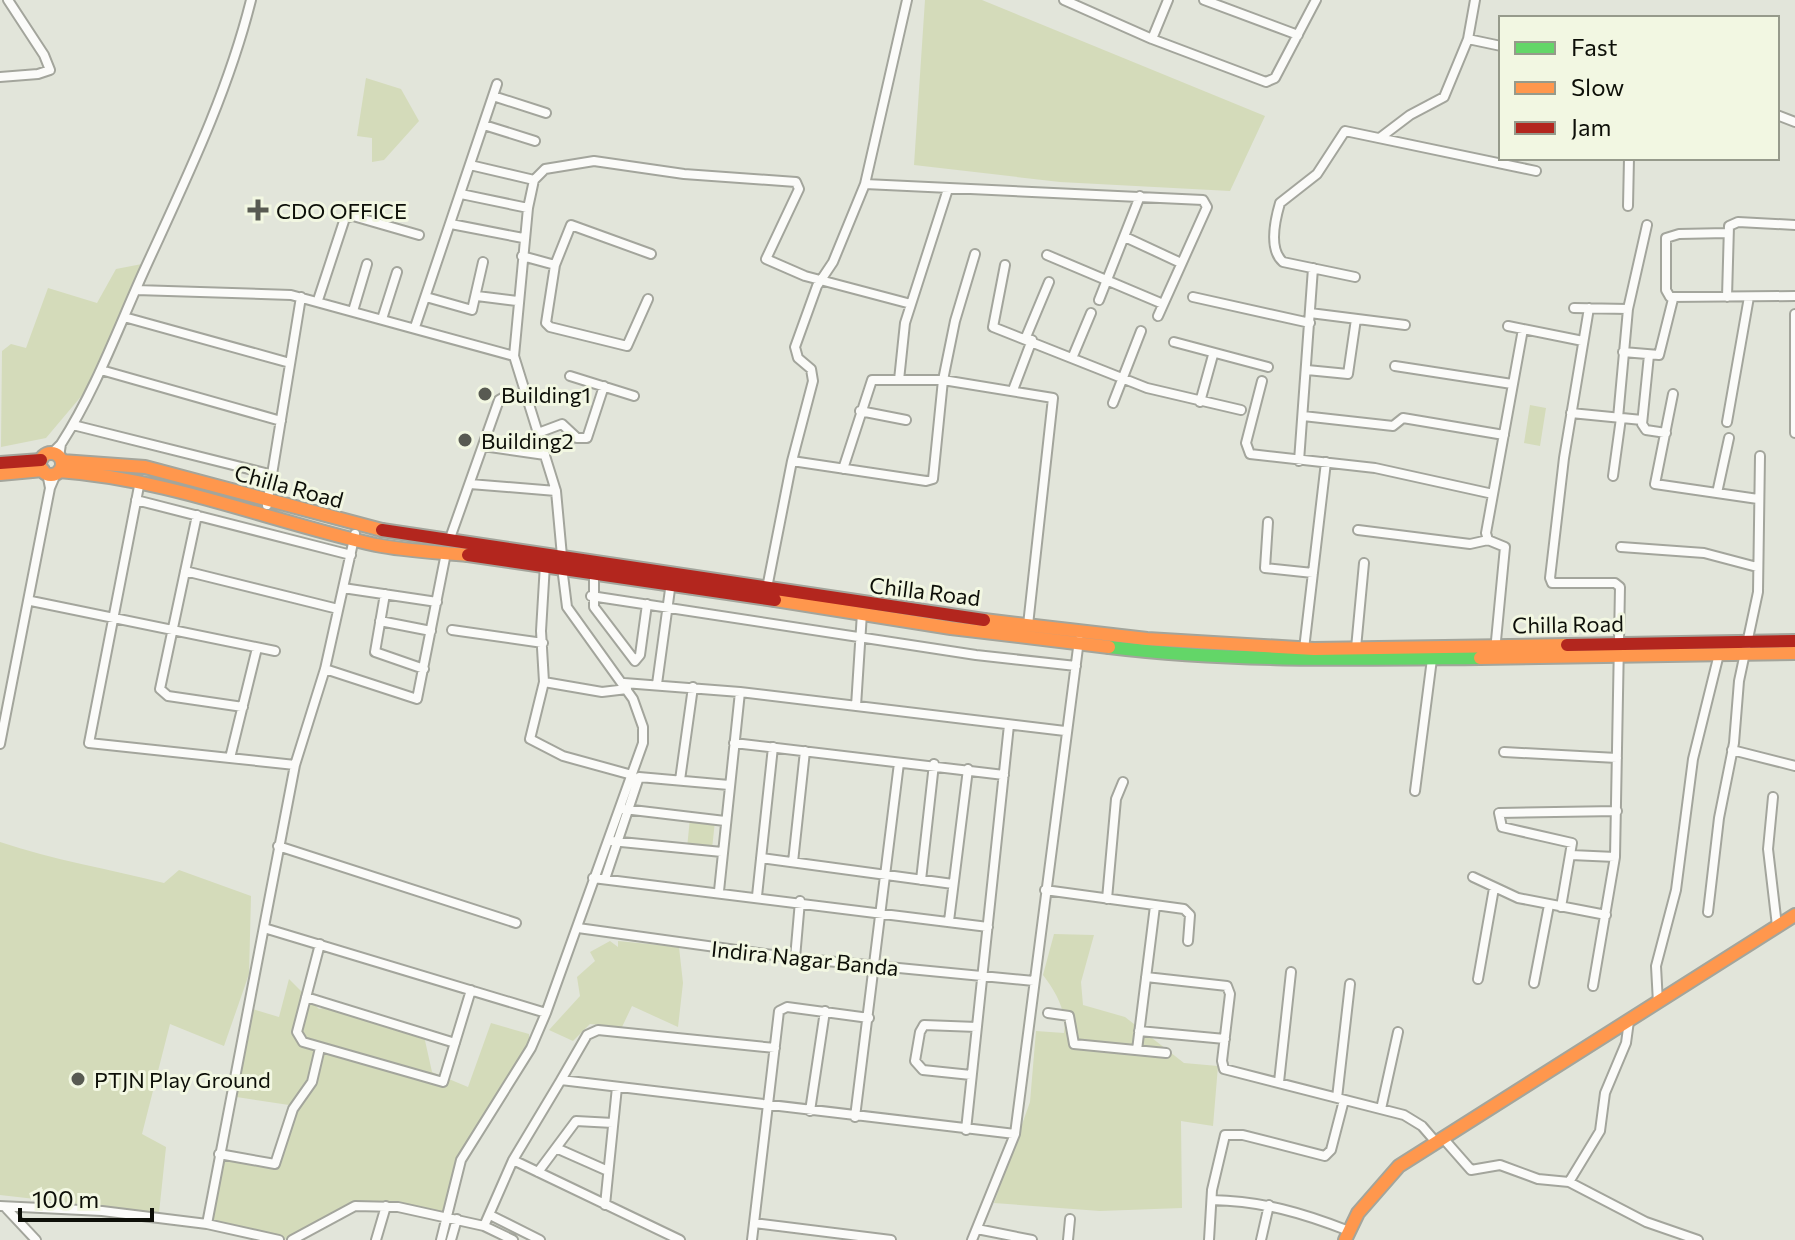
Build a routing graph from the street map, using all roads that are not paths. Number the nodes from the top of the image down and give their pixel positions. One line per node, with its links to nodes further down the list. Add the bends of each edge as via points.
1 (8, 0): 13 (street, via 50,70)
2 (251, 0): 52 (street, via 215,116)
3 (907, 0): 24 (street)
4 (1064, 0): 10 (street)
5 (1168, 0): 10 (street)
6 (1204, 0): 9 (street)
7 (1316, 0): 9 (street)
8 (1475, 0): 11 (street)
9 (1298, 35): 10 (street, via 1275,78 1266,82)
10 (1152, 39)
11 (1468, 39): 12 (street); 18 (street, via 1444,97)
12 (1499, 46)
13 (0, 77)
14 (497, 84): 15 (street)
15 (493, 96): 16 (street); 17 (street)
16 (546, 113)
17 (484, 125): 19 (street); 21 (street)
18 (1381, 137): 22 (street); 46 (street, via 1345,131 1317,174 1280,203 1276,255 1283,262)
19 (535, 141)
20 (1629, 160): 28 (street)
21 (470, 165): 23 (street); 26 (street)
22 (1536, 171)
23 (534, 180): 29 (street); 49 (street, via 545,169 594,161 796,182 799,189 766,259)
24 (865, 184): 25 (street); 49 (street)
25 (948, 189): 27 (street); 65 (street)
26 (461, 194): 29 (street); 30 (street)
27 (1140, 196): 35 (street); 42 (street, via 1206,201)
28 (1628, 206)
29 (528, 208): 36 (street)
30 (451, 224): 36 (street); 56 (street)
31 (1647, 225): 69 (street)
32 (1795, 225): 33 (street, via 1738,222)
33 (1727, 233): 58 (street); 61 (street, via 1666,238 1666,290)
34 (419, 235): 62 (street, via 345,218)
35 (1125, 237): 42 (street); 50 (street)
36 (523, 238): 40 (street)
37 (651, 254): 44 (street, via 571,225)
38 (975, 254): 99 (street)
39 (1047, 255): 50 (street)
40 (522, 256): 44 (street); 64 (street)
41 (483, 262): 53 (street)
42 (1181, 263): 66 (street)
43 (367, 264): 70 (street)
44 (555, 265): 60 (street, via 545,320 550,327 627,346)
45 (1005, 265): 83 (street, via 991,325)
46 (1313, 268): 48 (street); 75 (street)
47 (397, 272): 76 (street)
48 (1355, 277)
49 (822, 279): 65 (street); 127 (street, via 795,347 813,381)
50 (1106, 281): 63 (street); 66 (street)
51 (1049, 282): 83 (street)
52 (136, 290): 55 (street); 74 (street)
53 (477, 296): 56 (street, via 467,310); 64 (street)
54 (1795, 296): 59 (street)
55 (301, 297): 62 (street); 91 (street)
56 (426, 297): 80 (street)
57 (1193, 297): 75 (street)
58 (1727, 297): 59 (street); 61 (street)
59 (1749, 297): 117 (street)
60 (648, 299)
61 (1673, 299): 88 (street, via 1660,353)
62 (318, 300): 70 (street)
63 (1099, 300)
64 (517, 301): 89 (street)
65 (911, 304): 98 (street)
66 (1163, 304): 73 (street)
67 (1574, 308): 68 (street)
68 (1589, 308): 69 (street); 84 (street)
69 (1628, 309): 86 (street)
70 (353, 311): 76 (street)
71 (1091, 313): 90 (street)
72 (1795, 314): 121 (street)
73 (1158, 316)
74 (124, 317): 91 (street); 94 (street)
75 (1310, 318): 77 (street); 95 (street)
76 (382, 319): 80 (street)
77 (1356, 319): 78 (street); 95 (street, via 1348,374)
78 (1405, 325)
79 (1508, 326): 81 (street)
80 (415, 327): 89 (street)
81 (1523, 329): 84 (street); 101 (street)
82 (1141, 331): 97 (street)
83 (1029, 339): 90 (street); 103 (street)
84 (1583, 341): 111 (street)
85 (1174, 342): 87 (street)
86 (1623, 352): 88 (street); 113 (street)
87 (1213, 355): 93 (street); 107 (street)
88 (1649, 355): 115 (street)
89 (514, 356): 106 (street)
90 (1073, 356): 97 (street)
91 (290, 363): 116 (street)
92 (1395, 366): 101 (street)
93 (1268, 367)
94 (101, 370): 116 (street); 118 (street)
95 (1307, 370): 112 (street)
96 (570, 376): 102 (street)
97 (1121, 378): 107 (street); 108 (street)
98 (899, 380): 99 (street); 110 (street, via 872,380)
99 (943, 380): 103 (street); 132 (street, via 933,479)
100 (1262, 381): 128 (street, via 1247,451)
101 (1512, 384): 122 (street)
102 (604, 386): 105 (street); 119 (street, via 587,438 577,438 562,424)
103 (1013, 390): 175 (street, via 1056,400)
104 (1673, 394): 120 (street)
105 (634, 396)
106 (527, 397): 119 (street); 124 (street, via 499,400)
107 (1200, 402): 109 (street)
108 (1113, 403)
109 (1241, 410)
110 (860, 411): 114 (street); 132 (street)
111 (1571, 413): 113 (street); 187 (street, via 1551,581 1619,584)
112 (1303, 416): 122 (street, via 1393,426 1403,418); 128 (street)
113 (1619, 418): 115 (street); 135 (street)
114 (906, 420)
115 (1642, 420): 120 (street, via 1646,430)
116 (281, 421): 134 (street)
117 (1727, 422)
118 (73, 425): 131 (street); 134 (street)
119 (538, 433): 125 (street)
120 (1666, 433): 139 (street, via 1655,484)
121 (1795, 433)
122 (1504, 435): 140 (street)
123 (1729, 438): 139 (street)
124 (483, 446): 125 (street); 137 (street)
125 (545, 455): 138 (street)
126 (1760, 456): 141 (street)
127 (792, 461): 132 (street); 163 (street)
128 (1299, 461): 129 (street)
129 (1326, 462): 140 (street); 160 (street)
130 (0, 463): 131 (main road, Chilla Road)
131 (53, 463): 133 (main road); 136 (main road); 143 (main road, Chilla Road, via 143,467); 167 (street)
132 (843, 469)
133 (0, 474)
134 (273, 475): 143 (street)
135 (1613, 476)
136 (140, 481): 142 (street); 144 (main road)
137 (470, 484): 138 (street); 151 (street)
138 (556, 491): 154 (street)
139 (1717, 493): 141 (street)
140 (1493, 494): 150 (street)
141 (1758, 499): 157 (street)
142 (136, 500): 145 (street); 173 (street)
143 (269, 501): 144 (street); 147 (main road, Chilla Road)
144 (264, 514): 149 (main road)
145 (197, 515): 153 (street); 158 (street)
146 (1268, 522): 160 (street, via 1265,568)
147 (357, 525): 149 (street); 151 (main road, Chilla Road)
148 (1358, 530): 150 (street, via 1470,544)
149 (354, 540): 151 (main road); 153 (street)
150 (1488, 540): 189 (street, via 1505,547)
151 (448, 547): 154 (main road, Chilla Road); 156 (main road); 168 (street)
152 (1621, 547): 157 (street, via 1704,553)
153 (351, 555): 162 (street)
154 (562, 561): 156 (main road); 159 (main road); 161 (main road, Chilla Road); 199 (street, via 567,607)
155 (1364, 563): 185 (street)
156 (545, 564): 182 (street)
157 (1757, 567): 183 (street, via 1758,592)
158 (185, 571): 171 (street); 176 (street)
159 (594, 572): 161 (main road); 165 (street)
160 (1313, 573): 186 (street)
161 (672, 578): 163 (main road, Chilla Road); 166 (main road); 170 (street)
162 (343, 588): 164 (street); 171 (street)
163 (767, 588): 166 (main road, Chilla Road)
164 (385, 594): 168 (street); 174 (street)
165 (591, 596): 169 (street); 169 (street, via 635,661)
166 (794, 598): 172 (main road, Chilla Road)
167 (31, 601): 173 (street); 207 (street)
168 (437, 602): 178 (street)
169 (647, 604): 170 (street)
170 (667, 607): 179 (street); 198 (street)
171 (338, 609): 195 (street)
172 (862, 609): 175 (main road, Chilla Road); 179 (street); 180 (main road)
173 (113, 617): 176 (street); 212 (street, via 89,743)
174 (380, 621): 178 (street); 196 (street, via 377,654)
175 (1028, 625): 180 (main road, Chilla Road)
176 (172, 630): 184 (street); 203 (street, via 162,694)
177 (452, 630): 182 (street)
178 (431, 631): 196 (street)
179 (860, 636): 194 (street); 202 (street)
180 (1080, 638): 186 (main road, Chilla Road); 192 (main road, via 1199,657); 194 (street)
181 (1795, 641): 183 (main road, Chilla Road)
182 (543, 643): 197 (street)
183 (1747, 647): 187 (main road, Chilla Road); 190 (main road); 191 (main road); 209 (street)
184 (257, 648): 188 (street); 203 (street)
185 (1356, 648): 189 (main road, Chilla Road); 192 (main road, Chilla Road)
186 (1304, 649): 192 (main road, Chilla Road)
187 (1619, 649): 189 (main road, Chilla Road); 191 (main road); 213 (street)
188 (275, 651)
189 (1495, 652): 193 (main road)
190 (1795, 653)
191 (1719, 654): 275 (street, via 1693,759 1676,890 1656,966)
192 (1322, 655): 193 (main road)
193 (1432, 659): 224 (street)
194 (1076, 666): 205 (street)
195 (325, 669): 196 (street, via 414,700); 216 (street)
196 (424, 669)
197 (544, 682): 199 (street, via 602,692); 219 (street, via 532,742)
198 (657, 684): 199 (street); 200 (street)
199 (626, 686): 219 (street, via 643,727)
200 (693, 687): 201 (street); 221 (street)
201 (740, 692): 202 (street); 206 (street)
202 (856, 706): 204 (street)
203 (243, 707): 212 (street)
204 (1009, 725): 205 (street); 220 (street)
205 (1065, 731): 243 (street)
206 (734, 743): 208 (street); 223 (street)
207 (0, 744)
208 (773, 747): 210 (street); 234 (street)
209 (1732, 750): 217 (street); 251 (street)
210 (805, 751): 214 (street); 235 (street)
211 (1504, 752): 213 (street)
212 (230, 758): 216 (street)
213 (1617, 758): 227 (street)
214 (899, 763): 215 (street); 236 (street)
215 (934, 764): 218 (street); 240 (street)
216 (295, 765): 230 (street)
217 (1795, 766)
218 (968, 769): 220 (street); 241 (street)
219 (632, 775): 226 (street)
220 (1004, 775): 258 (street)
221 (680, 780): 223 (street); 226 (street, via 639,777)
222 (1123, 782): 246 (street, via 1116,799)
223 (729, 785): 228 (street)
224 (1415, 791)
225 (1773, 797): 257 (street, via 1768,849)
226 (623, 809): 228 (street); 229 (street)
227 (1617, 811): 232 (street, via 1499,813 1502,827 1568,841); 233 (street)
228 (725, 821): 231 (street)
229 (611, 841): 231 (street); 238 (street); 239 (street)
230 (278, 846): 256 (street); 259 (street)
231 (722, 852): 244 (street)
232 (1571, 855): 233 (street); 250 (street)
233 (1615, 857): 253 (street)
234 (761, 858): 235 (street); 245 (street)
235 (793, 862): 236 (street)
236 (887, 876): 240 (street); 252 (street)
237 (1473, 877): 242 (street)
238 (593, 878): 239 (street); 260 (street)
239 (605, 879): 244 (street)
240 (921, 880): 241 (street)
241 (953, 884): 255 (street)
242 (1494, 888): 248 (street); 268 (street)
243 (1045, 890): 246 (street); 269 (street)
244 (719, 891): 245 (street)
245 (757, 896): 247 (street)
246 (1107, 899): 249 (street)
247 (800, 901): 252 (street); 263 (street)
248 (1549, 905): 250 (street); 270 (street)
249 (1155, 906): 261 (street, via 1188,911); 267 (street)
250 (1561, 907): 253 (street)
251 (1708, 912)
252 (882, 914): 255 (street); 264 (street)
253 (1606, 915): 272 (street)
254 (1795, 915): 257 (main road)
255 (949, 921): 258 (street)
256 (516, 923)
257 (1777, 926): 275 (main road)
258 (988, 927): 266 (street)
259 (264, 928): 262 (street); 304 (street)
260 (578, 928): 263 (street, Indira Nagar Banda); 277 (street)
261 (1188, 941)
262 (320, 944): 273 (street); 274 (street)
263 (795, 958): 264 (street, Indira Nagar Banda)
264 (876, 966): 266 (street, Indira Nagar Banda); 279 (street)
265 (1291, 972): 292 (street)
266 (982, 977): 269 (street, Indira Nagar Banda); 281 (street)
267 (1146, 977): 282 (street); 284 (street, via 1227,986)
268 (1478, 979)
269 (1034, 981): 301 (street)
270 (1534, 983)
271 (1350, 984): 294 (street)
272 (1593, 986)
273 (471, 990): 277 (street); 285 (street)
274 (306, 997): 285 (street); 286 (street, via 297,1036)
275 (1658, 1003): 280 (main road)
276 (825, 1011): 279 (street); 287 (street, via 782,1008); 297 (street)
277 (546, 1013): 315 (street, via 531,1048 461,1160)
278 (1048, 1013): 288 (street, via 1069,1016 1074,1044)
279 (869, 1018): 298 (street)
280 (1629, 1021): 302 (main road); 308 (street, via 1626,1043 1605,1093 1600,1131)
281 (977, 1027): 290 (street); 290 (street, via 924,1025 915,1061 923,1070)
282 (1139, 1031): 284 (street); 288 (street)
283 (1398, 1032): 296 (street)
284 (1225, 1039): 292 (street, via 1224,1069)
285 (455, 1043): 286 (street, via 439,1082)
286 (320, 1048): 304 (street, via 312,1082 293,1109 275,1164)
287 (775, 1048): 291 (street, via 598,1030 587,1035); 295 (street)
288 (1137, 1050): 289 (street)
289 (1166, 1053)
290 (971, 1075): 300 (street)
291 (561, 1080): 293 (street); 305 (street)
292 (1279, 1082): 294 (street)
293 (617, 1087): 295 (street); 299 (street)
294 (1340, 1099): 296 (street); 309 (street, via 1331,1150 1325,1156 1225,1135)
295 (768, 1106): 297 (street); 317 (street)
296 (1381, 1109): 302 (street, via 1414,1120)
297 (810, 1111): 298 (street)
298 (855, 1117): 300 (street)
299 (613, 1123): 303 (street, via 576,1121); 306 (street)
300 (966, 1130): 301 (street)
301 (1015, 1134): 320 (street)
302 (1438, 1139): 308 (street, via 1471,1170 1507,1166 1538,1179); 321 (main road, via 1399,1166 1358,1213)
303 (556, 1148): 306 (street); 307 (street)
304 (219, 1154): 318 (street)
305 (513, 1160): 307 (street); 314 (street)
306 (608, 1171): 310 (street)
307 (538, 1172): 310 (street)
308 (1569, 1182): 339 (street, via 1646,1222)
309 (1212, 1200): 311 (street); 337 (street)
310 (605, 1205): 331 (street)
311 (1269, 1205): 321 (street); 338 (street)
312 (2, 1206): 318 (street); 324 (street)
313 (386, 1206): 315 (street); 326 (street, via 355,1206); 327 (street)
314 (490, 1215): 319 (street); 323 (street)
315 (452, 1218): 319 (street); 328 (street); 329 (street)
316 (1070, 1219): 336 (street)
317 (754, 1223): 322 (street); 332 (street)
318 (207, 1224): 325 (street)
319 (484, 1226): 330 (street)
320 (977, 1229): 334 (street); 335 (street)
321 (1347, 1235)
322 (829, 1236): 333 (street)
323 (535, 1239)
324 (36, 1240)
325 (279, 1240)
326 (292, 1240)
327 (376, 1240)
328 (441, 1240)
329 (451, 1240)
330 (513, 1240)
331 (680, 1240)
332 (752, 1240)
333 (891, 1240)
334 (972, 1240)
335 (1032, 1240)
336 (1068, 1240)
337 (1209, 1240)
338 (1261, 1240)
339 (1698, 1240)

